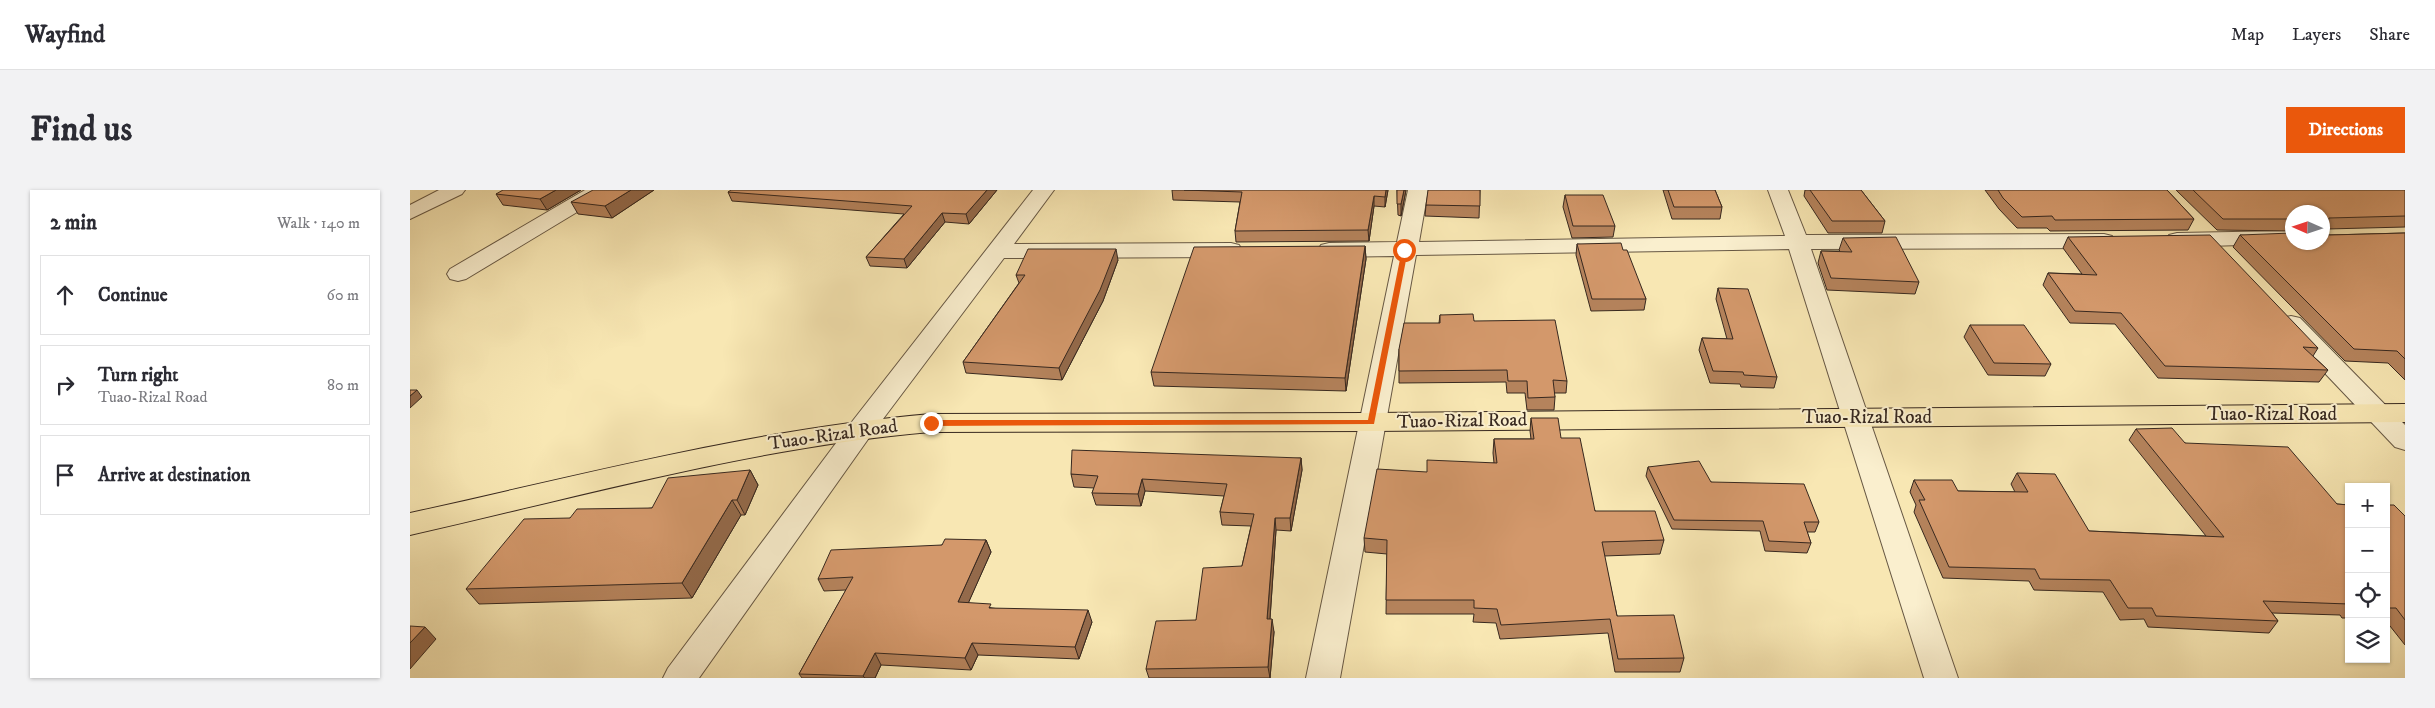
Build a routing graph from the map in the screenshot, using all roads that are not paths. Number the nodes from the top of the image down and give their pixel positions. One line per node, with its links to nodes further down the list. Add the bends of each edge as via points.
1 (455, 190): 6 (street)
2 (600, 190): 18 (street)
3 (1044, 190): 16 (street)
4 (1418, 190): 15 (street)
5 (1778, 190): 12 (street)
6 (410, 213)
7 (2189, 218): 11 (street)
8 (2285, 238): 11 (street)
9 (2121, 240): 12 (street)
10 (2160, 240): 11 (street)
11 (2209, 240): 17 (street)
12 (1798, 242): 15 (street); 21 (street)
13 (1256, 250): 16 (street)
14 (1306, 250): 15 (street)
15 (1404, 250): 22 (street)
16 (999, 251): 23 (street)
17 (2229, 261)
18 (458, 274)
19 (2277, 309): 20 (street)
20 (2392, 413): 21 (main road, Tuao-Rizal Road); 24 (street)
21 (1855, 417): 22 (main road, Tuao-Rizal Road); 28 (street)
22 (1371, 422): 23 (main road, Tuao-Rizal Road, via 977,422); 27 (street)
23 (861, 429): 25 (main road, Tuao-Rizal Road, via 777,442); 26 (street)
24 (2405, 440)
25 (410, 524)
26 (680, 678)
27 (1323, 678)
28 (1941, 678)

